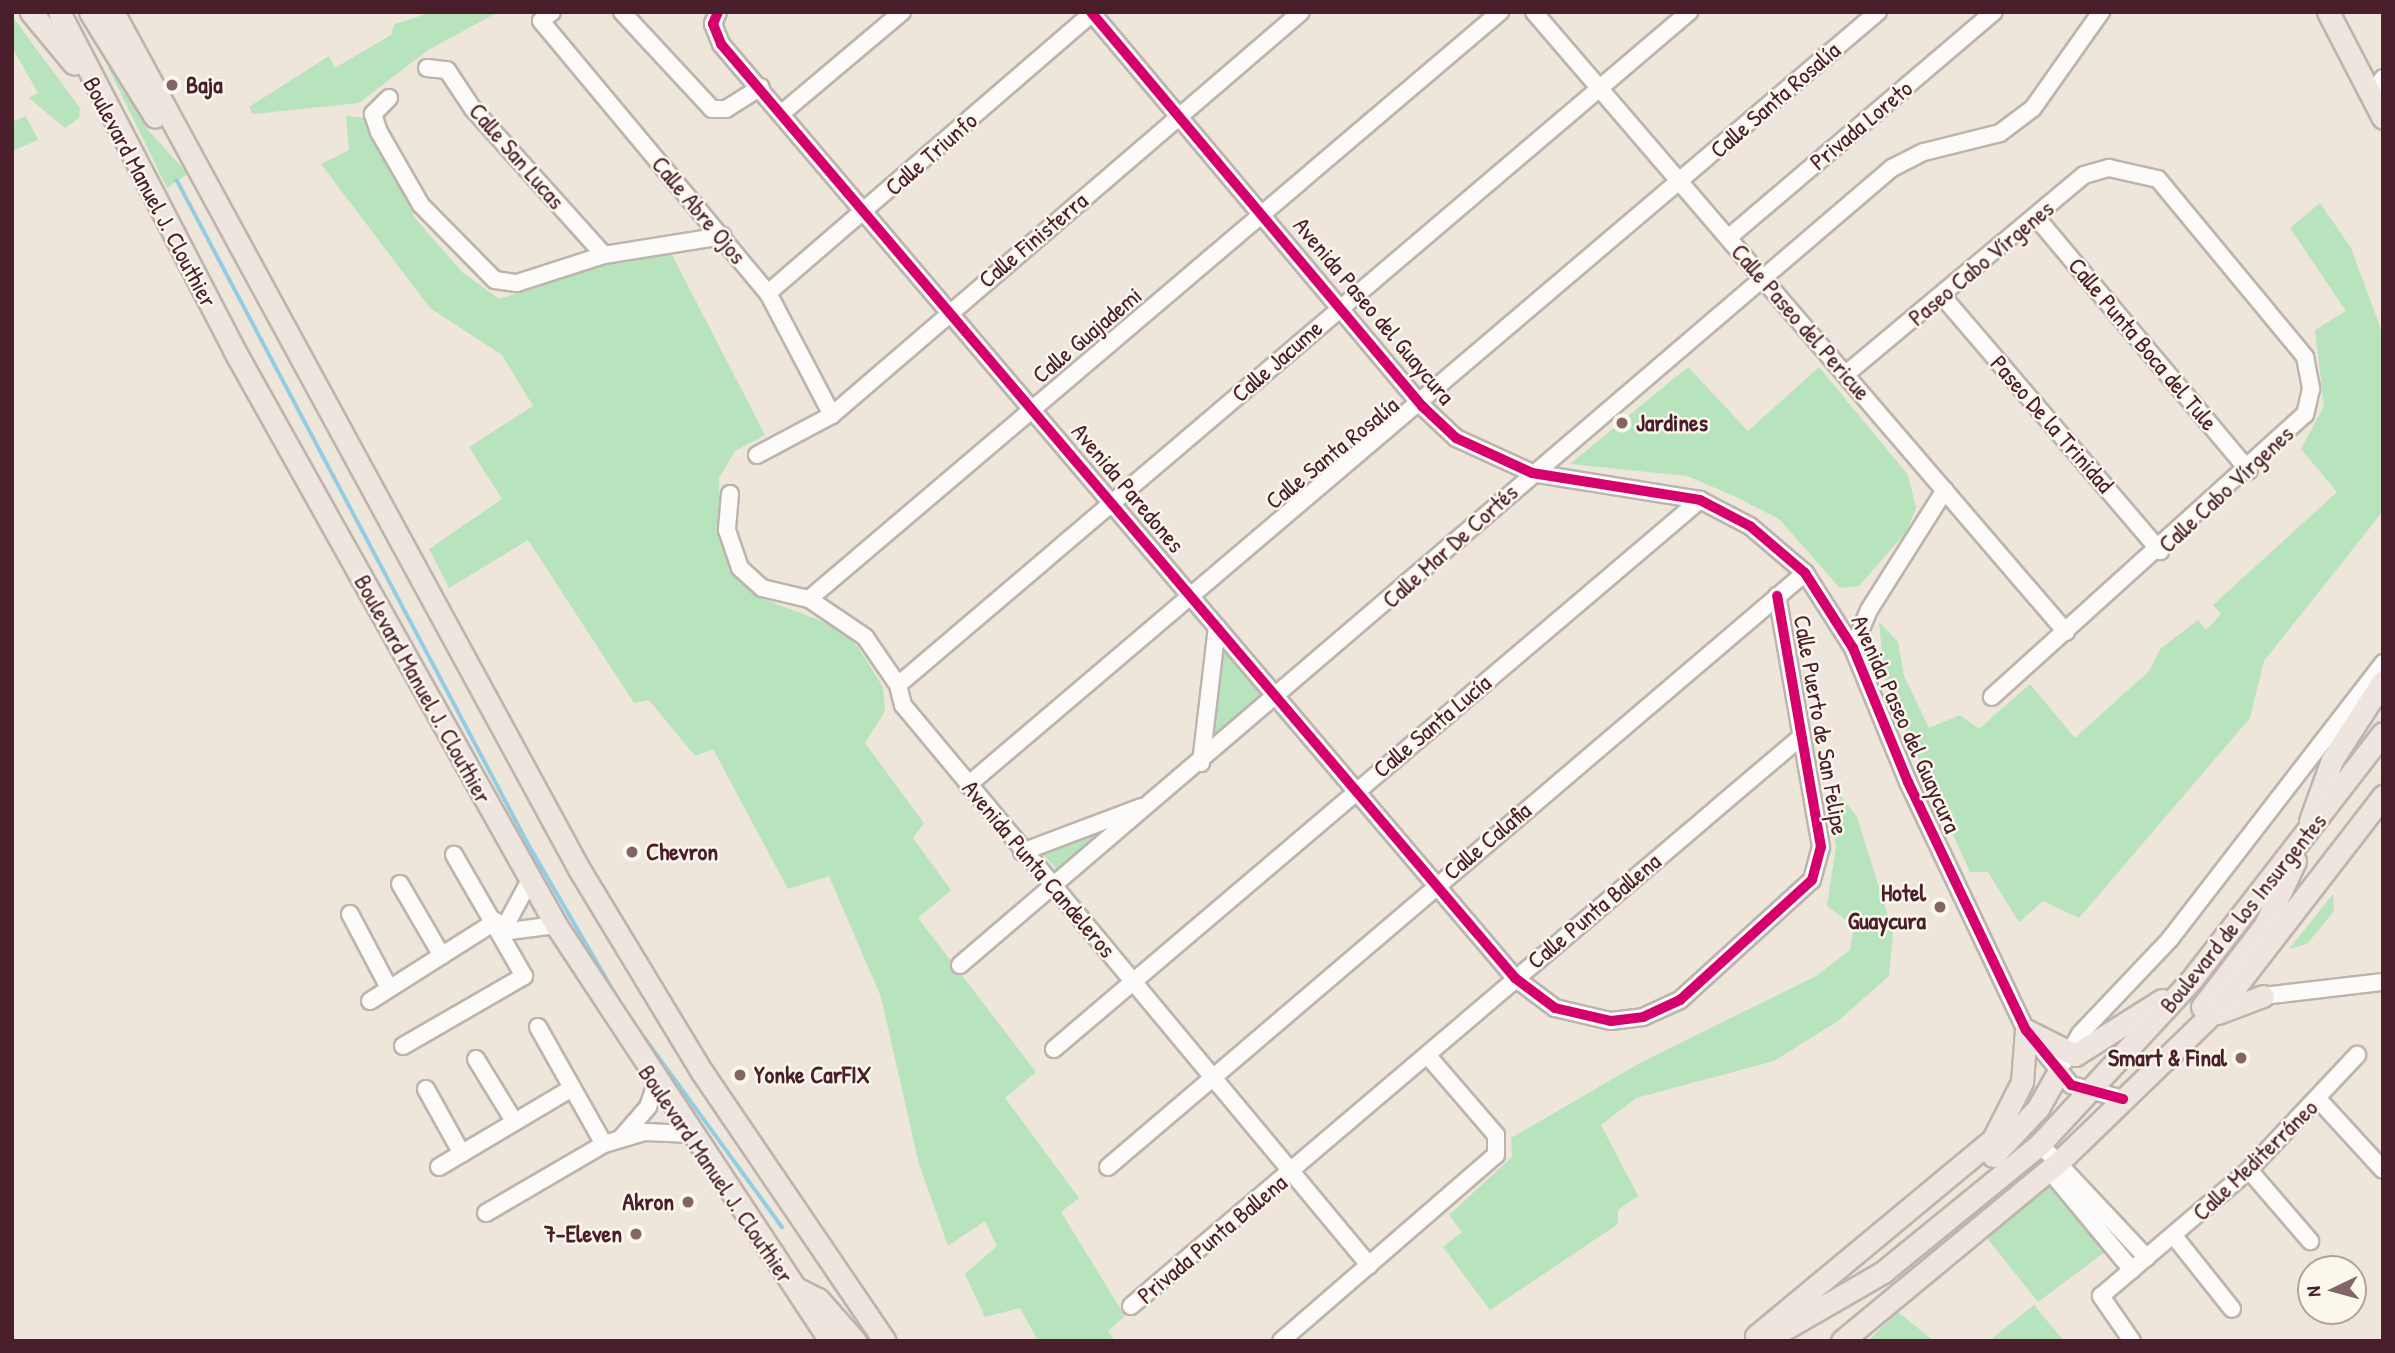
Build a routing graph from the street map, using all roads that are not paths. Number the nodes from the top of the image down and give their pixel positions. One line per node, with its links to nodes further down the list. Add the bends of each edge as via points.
1 (31, 12): 19 (main road)
2 (58, 12): 19 (main road, Boulevard Manuel J. Clouthier)
3 (90, 12): 27 (main road, Boulevard Manuel J. Clouthier, via 155,117)
4 (113, 12): 27 (main road, Boulevard Manuel J. Clouthier)
5 (622, 12): 21 (street, via 712,109 726,109)
6 (902, 12): 24 (street)
7 (1301, 12): 25 (street, Calle Finisterra)
8 (1500, 12): 31 (street, Calle Guajademi)
9 (1534, 12): 22 (street, Calle Paseo del Pericue)
10 (1689, 12): 22 (street, Calle Jacume)
11 (1878, 12): 29 (street, Calle Santa Rosalía)
12 (1994, 12): 34 (street, Privada Loreto)
13 (2101, 12): 36 (street, Calle Mar De Cortés, via 2032,108 2000,133 1905,160)
14 (2328, 12): 20 (main road)
15 (1092, 13): 25 (street, Avenida Paseo del Guaycura); 30 (street, Calle Triunfo)
16 (547, 17): 33 (street, Calle Abre Ojos)
17 (715, 18): 21 (street, Avenida Paredones, via 721,44)
18 (427, 68): 35 (street, Calle San Lucas, via 447,70 473,108)
19 (91, 84): 75 (main road, Boulevard Manuel J. Clouthier)
20 (2378, 85): 26 (main road)
21 (761, 87): 24 (street, Avenida Paredones)
22 (1601, 91): 29 (street, Calle Paseo del Pericue); 39 (street, Calle Jacume)
23 (389, 98): 35 (street, via 373,114 422,205 495,280 517,283)
24 (782, 113): 30 (street, Avenida Paredones)
25 (1180, 117): 31 (street, Avenida Paseo del Guaycura); 40 (street, Calle Finisterra)
26 (2383, 118)
27 (180, 139): 134 (main road, Boulevard Manuel J. Clouthier, via 579,869 710,1083)
28 (2122, 168): 32 (street, Paseo Cabo Vírgenes, via 2084,176); 46 (street, Calle Cabo Vírgenes, via 2158,178 2305,356 2311,388 2305,414)
29 (1680, 181): 34 (street, Calle Paseo del Pericue); 42 (street, Calle Santa Rosalía)
30 (866, 211): 37 (street, Calle Triunfo); 40 (street, Avenida Paredones)
31 (1264, 213): 39 (street, Avenida Paseo del Guaycura); 43 (street, Calle Guajademi)
32 (2036, 217): 38 (street, Paseo Cabo Vírgenes); 46 (street, Calle Punta Boca del Tule)
33 (722, 236): 35 (street); 37 (street, Calle Abre Ojos)
34 (1728, 238): 36 (street, Calle Paseo del Pericue)
35 (604, 255)
36 (1762, 278): 41 (street, Calle Paseo del Pericue); 47 (street, Calle Mar De Cortés)
37 (768, 293): 44 (street, Calle Abre Ojos)
38 (1944, 298): 41 (street, Paseo Cabo Vírgenes); 52 (street, Paseo De la Trinidad)
39 (1342, 305): 42 (street, Avenida Paseo del Guaycura); 51 (street, Calle Jacume)
40 (950, 309): 43 (street, Avenida Paredones); 44 (street, Calle Finisterra)
41 (1846, 374): 48 (street, Calle Paseo del Pericue)
42 (1422, 406): 47 (street, Avenida Paseo del Guaycura, via 1472,450); 54 (street, Calle Santa Rosalía)
43 (1033, 408): 51 (street, Avenida Paredones); 56 (street, Calle Guajademi)
44 (832, 415): 45 (street, Calle Finisterra)
45 (757, 455)
46 (2249, 471): 52 (street, Calle Cabo Vírgenes)
47 (1532, 473): 50 (street, Avenida Paseo del Guaycura); 64 (street, Calle Mar De Cortés)
48 (1945, 490): 58 (street, Calle Paseo del Pericue); 59 (street, via 1869,610)
49 (730, 494): 56 (street, Avenida Punta Candeleros, via 727,530 740,568 762,588)
50 (1700, 500): 53 (street, Avenida Paseo del Guaycura, via 1750,526); 69 (street, Calle Santa Lucía)
51 (1114, 503): 54 (street, Avenida Paredones); 62 (street, Calle Jacume)
52 (2160, 551): 58 (street, Calle Cabo Vírgenes)
53 (1805, 573): 55 (street, Calle Calafia); 59 (street, Avenida Paseo del Guaycura)
54 (1191, 594): 57 (street, Avenida Paredones); 68 (street, Calle Santa Rosalía)
55 (1777, 596): 66 (street, Calle Puerto de San Felipe); 77 (street, Calle Calafia)
56 (809, 599): 62 (street, Avenida Punta Candeleros, via 865,637)
57 (1217, 627): 64 (street, Avenida Paredones); 67 (street)
58 (2066, 632): 63 (street, Calle Cabo Vírgenes)
59 (1853, 648): 93 (street, Avenida Paseo del Guaycura, via 1909,782)
60 (2383, 663): 100 (street, via 2170,939)
61 (2383, 681): 72 (main road, via 2332,760)
62 (898, 685): 68 (street, Avenida Punta Candeleros, via 903,705)
63 (1992, 697)
64 (1277, 699): 67 (street, Calle Mar De Cortés); 69 (street, Avenida Paredones)
65 (2383, 733): 72 (main road, Boulevard de los Insurgentes)
66 (1802, 736): 84 (street, Calle Punta Ballena); 84 (street, Calle Puerto de San Felipe, via 1821,846 1818,869 1680,1000 1643,1017 1611,1021 1555,1008)
67 (1201, 763): 71 (street, Calle Mar De Cortés)
68 (968, 785): 73 (street, Avenida Punta Candeleros)
69 (1356, 791): 77 (street, Avenida Paredones); 86 (street, Calle Santa Lucía)
70 (2383, 796): 91 (main road, Boulevard de los Insurgentes, via 2260,960)
71 (1154, 802): 73 (street); 78 (street, Calle Mar De Cortés)
72 (2304, 839): 85 (main road, Boulevard de los Insurgentes); 98 (main road, via 2265,925)
73 (1023, 852): 78 (street, Avenida Punta Candeleros)
74 (454, 855): 81 (street)
75 (530, 880): 80 (main road, Boulevard Manuel J. Clouthier); 81 (street)
76 (400, 884): 82 (street)
77 (1437, 884): 84 (street, Avenida Paredones); 101 (street, Calle Calafia)
78 (1051, 888): 83 (street, Calle Mar De Cortés); 86 (street, Avenida Punta Candeleros)
79 (350, 915): 88 (street)
80 (556, 925): 81 (street); 102 (main road, Boulevard Manuel J. Clouthier)
81 (499, 926): 82 (street); 94 (street, via 524,976)
82 (442, 956): 88 (street)
83 (960, 965)
84 (1516, 978): 97 (street, Calle Punta Ballena)
85 (2192, 979): 100 (main road, via 2094,1048); 105 (main road, Boulevard de los Insurgentes)
86 (1134, 981): 95 (street, Calle Santa Lucía); 101 (street, Avenida Punta Candeleros)
87 (2383, 982): 89 (street)
88 (389, 988): 90 (street)
89 (2263, 996): 91 (main road)
90 (370, 1001)
91 (2204, 1020): 98 (main road, Boulevard de los Insurgentes)
92 (538, 1027): 103 (street)
93 (2026, 1030): 100 (main road); 136 (main road, via 2022,1082 1993,1139)
94 (403, 1045)
95 (1054, 1049)
96 (2357, 1055): 106 (street, Calle Mediterráneo)
97 (1429, 1057): 118 (street, Calle Punta Ballena); 125 (street, via 1496,1135 1496,1155)
98 (2163, 1057): 107 (main road, Boulevard de los Insurgentes)
99 (476, 1059): 108 (street)
100 (2063, 1064): 105 (street); 130 (main road, via 2019,1131 1864,1263)
101 (1213, 1077): 115 (street, Calle Calafia); 118 (street, Avenida Punta Candeleros)
102 (656, 1084): 109 (main road, Boulevard Manuel J. Clouthier); 110 (street, via 648,1107)
103 (572, 1088): 108 (street); 110 (street)
104 (426, 1089): 112 (street)
105 (2087, 1092): 107 (street); 111 (main road, Boulevard de los Insurgentes)
106 (2318, 1098): 116 (street, Calle Mediterráneo); 117 (street)
107 (2123, 1099): 113 (main road, Boulevard de los Insurgentes)
108 (514, 1121): 112 (street)
109 (691, 1134): 110 (street, via 645,1132); 127 (main road, Boulevard Manuel J. Clouthier)
110 (612, 1142): 119 (street)
111 (2040, 1144): 113 (street); 130 (main road, Boulevard de los Insurgentes, via 1913,1250)
112 (462, 1154): 114 (street)
113 (2055, 1165): 120 (street); 121 (street); 131 (main road, Boulevard de los Insurgentes)
114 (439, 1167)
115 (1108, 1167)
116 (2249, 1170): 122 (street, Calle Mediterráneo); 123 (street)
117 (2383, 1170)
118 (1294, 1171): 125 (street, Avenida Punta Candeleros); 128 (street, Privada Punta Ballena)
119 (486, 1213)
120 (2113, 1218): 121 (street); 124 (street)
121 (2100, 1230): 126 (street)
122 (2174, 1236): 124 (street, Calle Mediterráneo); 129 (street)
123 (2310, 1241)
124 (2147, 1258): 126 (street, Calle Mediterráneo)
125 (1369, 1265): 135 (street)
126 (2132, 1270): 139 (street, Calle Mediterráneo, via 2100,1298)
127 (790, 1284): 132 (main road, Boulevard Manuel J. Clouthier); 133 (main road, via 818,1300)
128 (1131, 1306)
129 (2232, 1309)
130 (1818, 1311): 137 (main road, Boulevard de los Insurgentes); 138 (main road)
131 (1842, 1340)
132 (830, 1341)
133 (855, 1341)
134 (885, 1341)
135 (1281, 1341)
136 (1752, 1341)
137 (1764, 1341)
138 (1794, 1341)
139 (2132, 1341)

